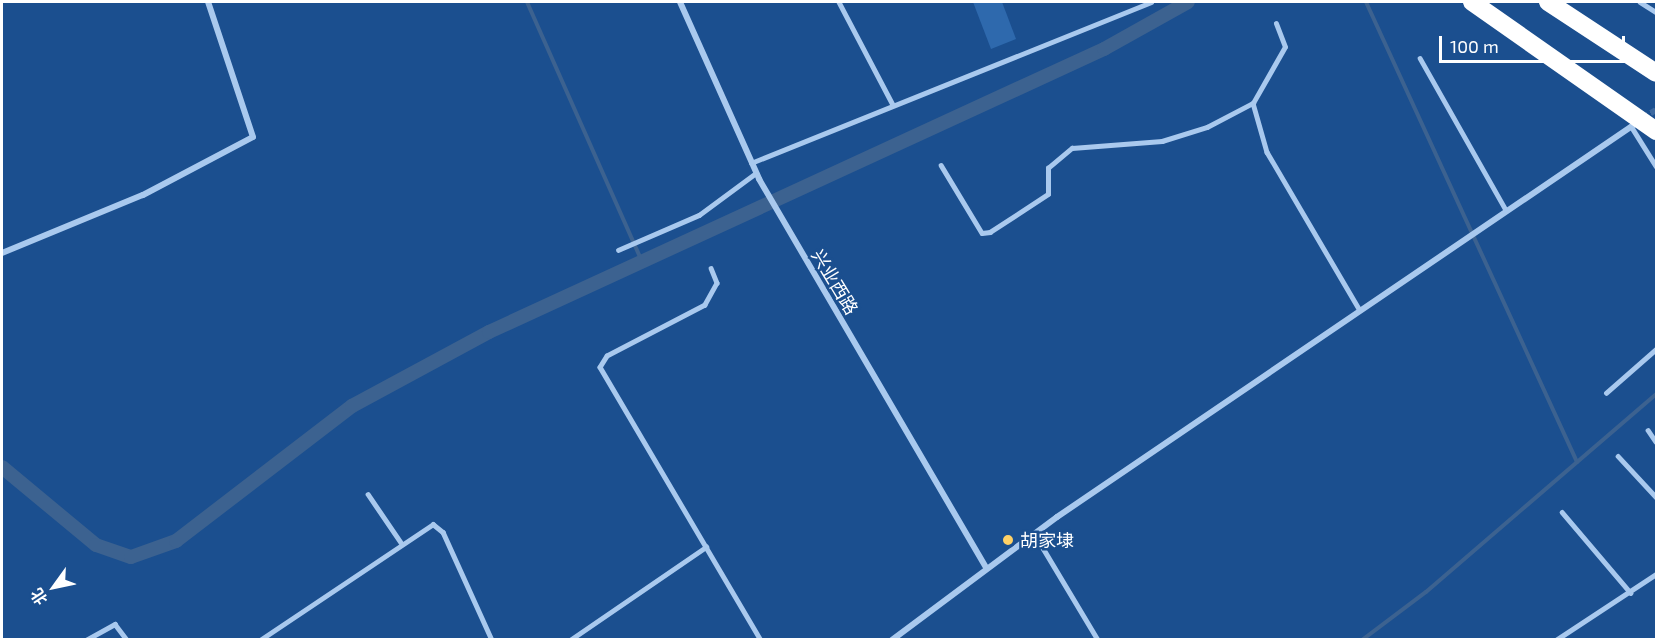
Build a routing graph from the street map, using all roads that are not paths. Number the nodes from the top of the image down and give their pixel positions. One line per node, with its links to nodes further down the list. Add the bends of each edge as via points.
1 (208, 2): 22 (street, via 253,137 143,195)
2 (680, 2): 16 (street, 兴业西路)
3 (838, 2): 13 (lane)
4 (1151, 2): 13 (lane)
5 (1472, 2): 15 (highway)
6 (1548, 2): 11 (highway)
7 (1640, 2): 8 (lane)
8 (1656, 12)
9 (1276, 24): 12 (lane, via 1285,48)
10 (1420, 58): 20 (lane)
11 (1656, 73)
12 (1253, 103): 17 (lane, via 1207,127 1162,141 1072,148 1048,168 1048,194 990,232 982,233); 24 (lane, via 1267,152)
13 (893, 105): 16 (lane)
14 (1633, 125): 18 (lane); 20 (street)
15 (1656, 131)
16 (751, 163): 19 (street, 兴业西路)
17 (941, 165)
18 (1656, 166)
19 (757, 176): 21 (lane, via 699,215); 36 (street, 兴业西路)
20 (1506, 210): 24 (street)
21 (618, 250)
22 (2, 253)
23 (711, 268): 35 (lane, via 717,284 705,305 600,362)
24 (1359, 309): 33 (street)
25 (1656, 349): 26 (lane)
26 (1606, 393)
27 (1647, 430): 28 (lane)
28 (1656, 442)
29 (1618, 456): 31 (lane)
30 (368, 495): 34 (lane)
31 (1656, 497)
32 (1562, 512): 38 (lane)
33 (1034, 533): 36 (street); 46 (lane)
34 (402, 544): 41 (lane); 42 (lane, via 438,525)
35 (706, 547): 43 (lane); 44 (lane)
36 (986, 567): 45 (street, via 965,590)
37 (1656, 574): 38 (lane)
38 (1631, 593): 47 (lane)
39 (86, 639): 40 (lane, via 115,624)
40 (127, 639)
41 (260, 639)
42 (492, 639)
43 (570, 639)
44 (761, 639)
45 (892, 639)
46 (1098, 639)
47 (1556, 639)

